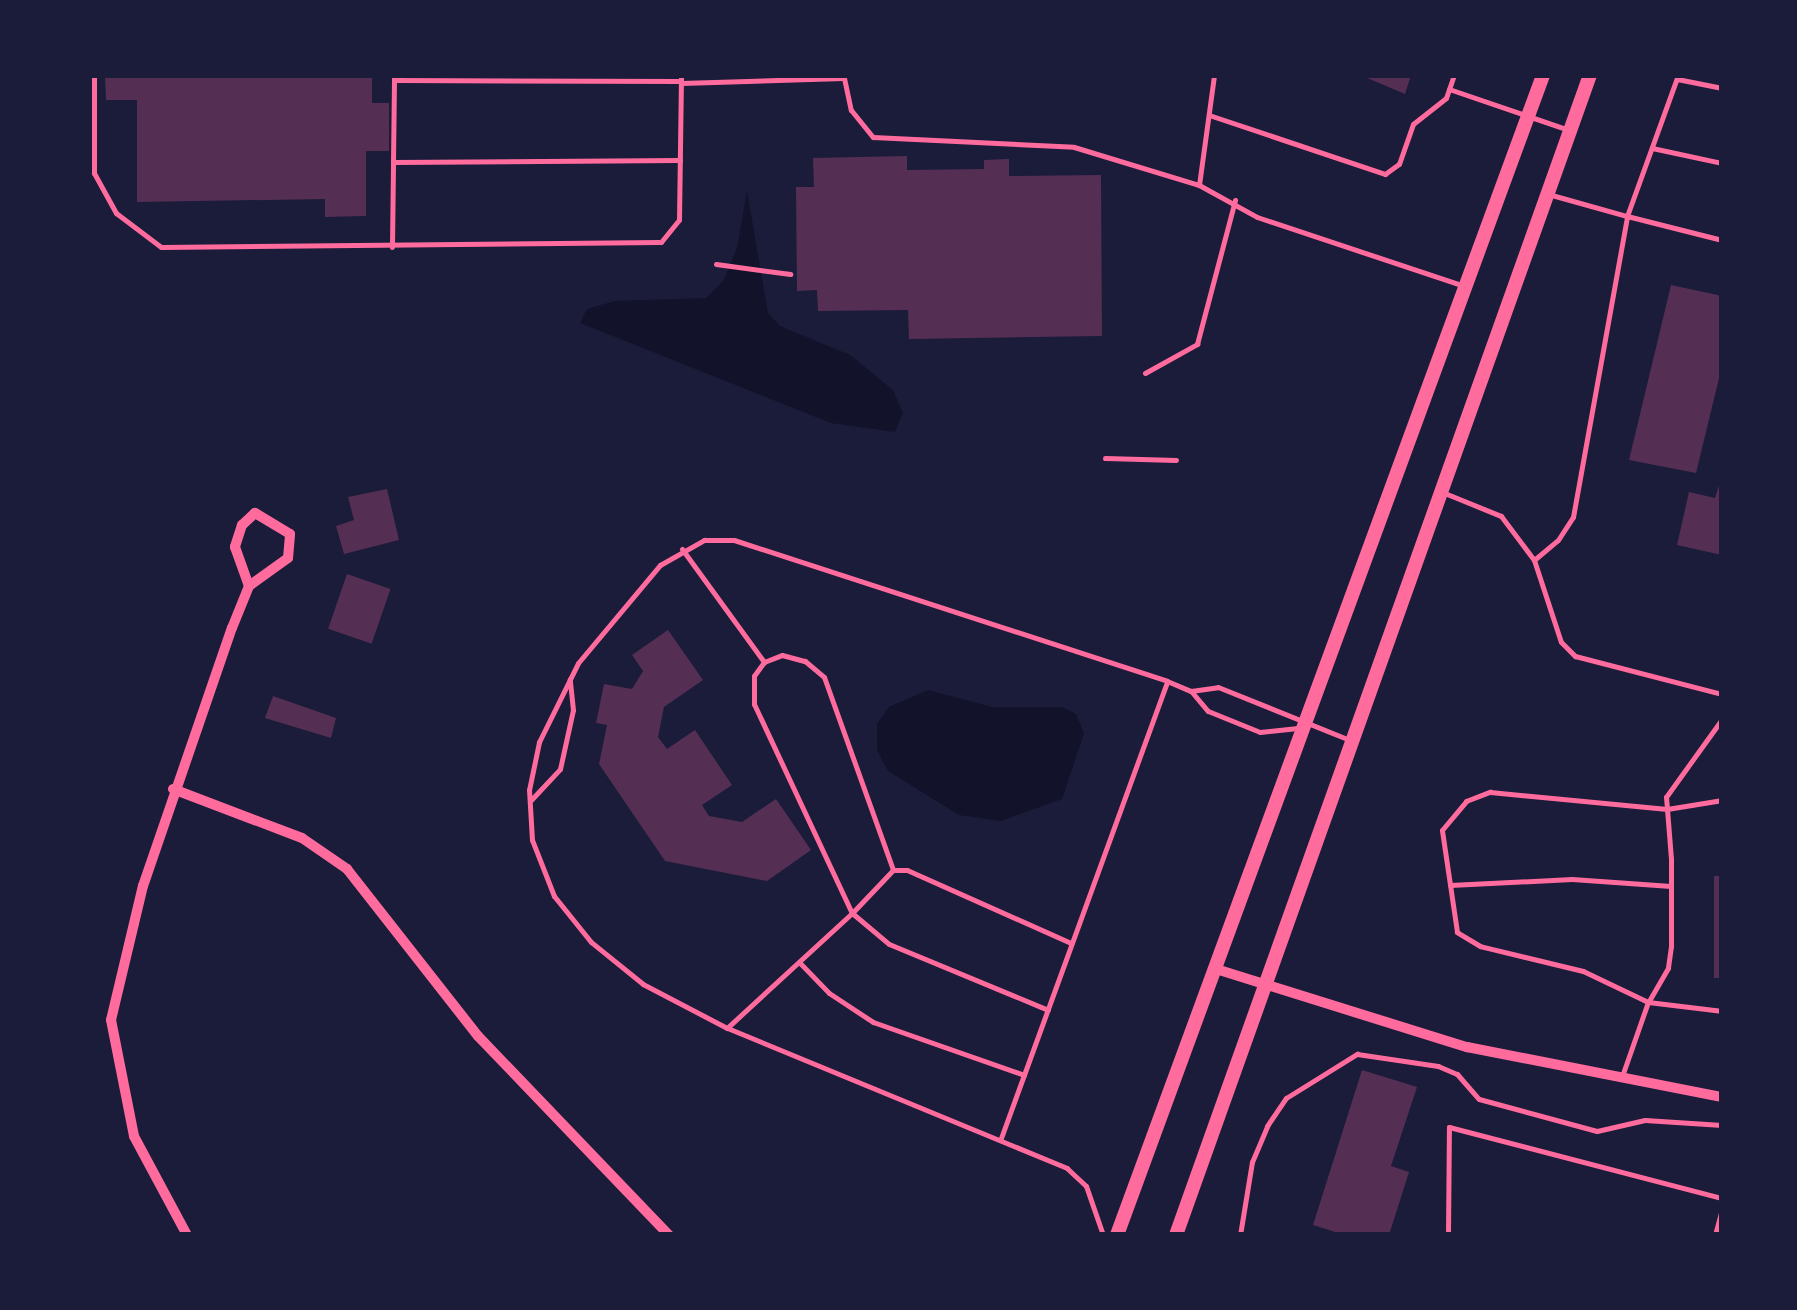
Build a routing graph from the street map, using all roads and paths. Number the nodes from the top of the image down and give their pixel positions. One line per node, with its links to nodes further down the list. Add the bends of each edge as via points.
1 (94, 75): 24 (lane, via 94,173 116,214 161,247)
2 (1214, 75): 12 (lane)
3 (1454, 75): 11 (lane)
4 (1543, 75): 13 (street)
5 (1590, 75): 14 (street)
6 (844, 77): 9 (lane); 19 (lane, via 851,110 874,137 1074,148)
7 (1678, 77): 10 (lane); 15 (lane)
8 (394, 78): 9 (lane); 17 (lane)
9 (681, 79): 16 (lane)
10 (1722, 88)
11 (1449, 89): 12 (lane, via 1413,124 1399,164 1385,174); 13 (lane)
12 (1209, 115): 19 (lane)
13 (1528, 116): 14 (lane); 27 (street)
14 (1570, 130): 20 (street)
15 (1652, 148): 18 (lane); 22 (lane)
16 (680, 160): 17 (lane); 24 (lane, via 679,220 661,242)
17 (393, 162): 24 (lane)
18 (1722, 163)
19 (1199, 186): 21 (lane)
20 (1548, 194): 22 (lane); 31 (street)
21 (1235, 200): 27 (lane, via 1258,217); 28 (lane, via 1197,344)
22 (1627, 216): 23 (lane); 33 (lane, via 1573,517)
23 (1722, 240)
24 (392, 246)
25 (716, 264): 26 (path)
26 (790, 274)
27 (1466, 286): 41 (street)
28 (1145, 373)
29 (1106, 458): 30 (lane)
30 (1176, 460)
31 (1442, 492): 33 (lane, via 1502,516); 42 (street)
32 (682, 549): 35 (lane); 36 (lane, via 660,566); 37 (lane, via 734,540 793,555)
33 (1534, 560): 39 (lane, via 1561,642 1576,656)
34 (249, 586): 34 (street, via 283,565 292,542 279,522 255,512 242,524 235,546); 43 (street)
35 (764, 662): 47 (lane, via 782,655 824,677); 50 (lane, via 754,676 754,704)
36 (570, 676): 45 (lane, via 539,742); 45 (lane, via 573,710 560,769)
37 (1168, 680): 38 (lane); 51 (lane)
38 (1191, 691): 41 (lane, via 1218,687 1269,702); 41 (lane, via 1208,711 1260,732 1283,734)
39 (1722, 694)
40 (1722, 720): 46 (lane, via 1666,797)
41 (1305, 726): 42 (lane); 53 (street)
42 (1353, 741): 54 (street)
43 (174, 790): 66 (street, via 143,886 112,1036 134,1136); 67 (street, via 302,838 347,869 478,1036)
44 (1722, 800): 46 (lane)
45 (529, 802): 58 (lane, via 532,840 554,896 592,942 643,984)
46 (1667, 809): 48 (lane, via 1490,792 1466,801 1442,830); 49 (lane)
47 (893, 870): 50 (lane); 51 (lane, via 907,870)
48 (1450, 885): 49 (lane, via 1572,879); 55 (lane, via 1457,932 1480,946 1584,971)
49 (1671, 886): 55 (lane, via 1668,968)
50 (852, 913): 52 (lane); 56 (lane, via 888,944)
51 (1072, 944): 56 (lane)
52 (798, 962): 58 (lane); 59 (lane, via 873,1022)
53 (1216, 968): 54 (street); 69 (street)
54 (1265, 984): 60 (street, via 1467,1047); 70 (street)
55 (1648, 1002): 57 (lane); 60 (lane)
56 (1048, 1010): 59 (lane)
57 (1722, 1011)
58 (727, 1028): 63 (lane)
59 (1024, 1075): 63 (lane)
60 (1620, 1082): 61 (street)
61 (1722, 1098)
62 (1722, 1125): 71 (path, via 1646,1120 1596,1131 1479,1099 1457,1074 1438,1066 1357,1054 1286,1098 1267,1126 1252,1162)
63 (1001, 1138): 68 (lane, via 1067,1168 1091,1196)
64 (1722, 1198): 72 (lane, via 1449,1126)
65 (1722, 1208): 73 (lane)
66 (188, 1235)
67 (669, 1235)
68 (1103, 1235)
69 (1117, 1235)
70 (1176, 1235)
71 (1240, 1235)
72 (1448, 1235)
73 (1715, 1235)

